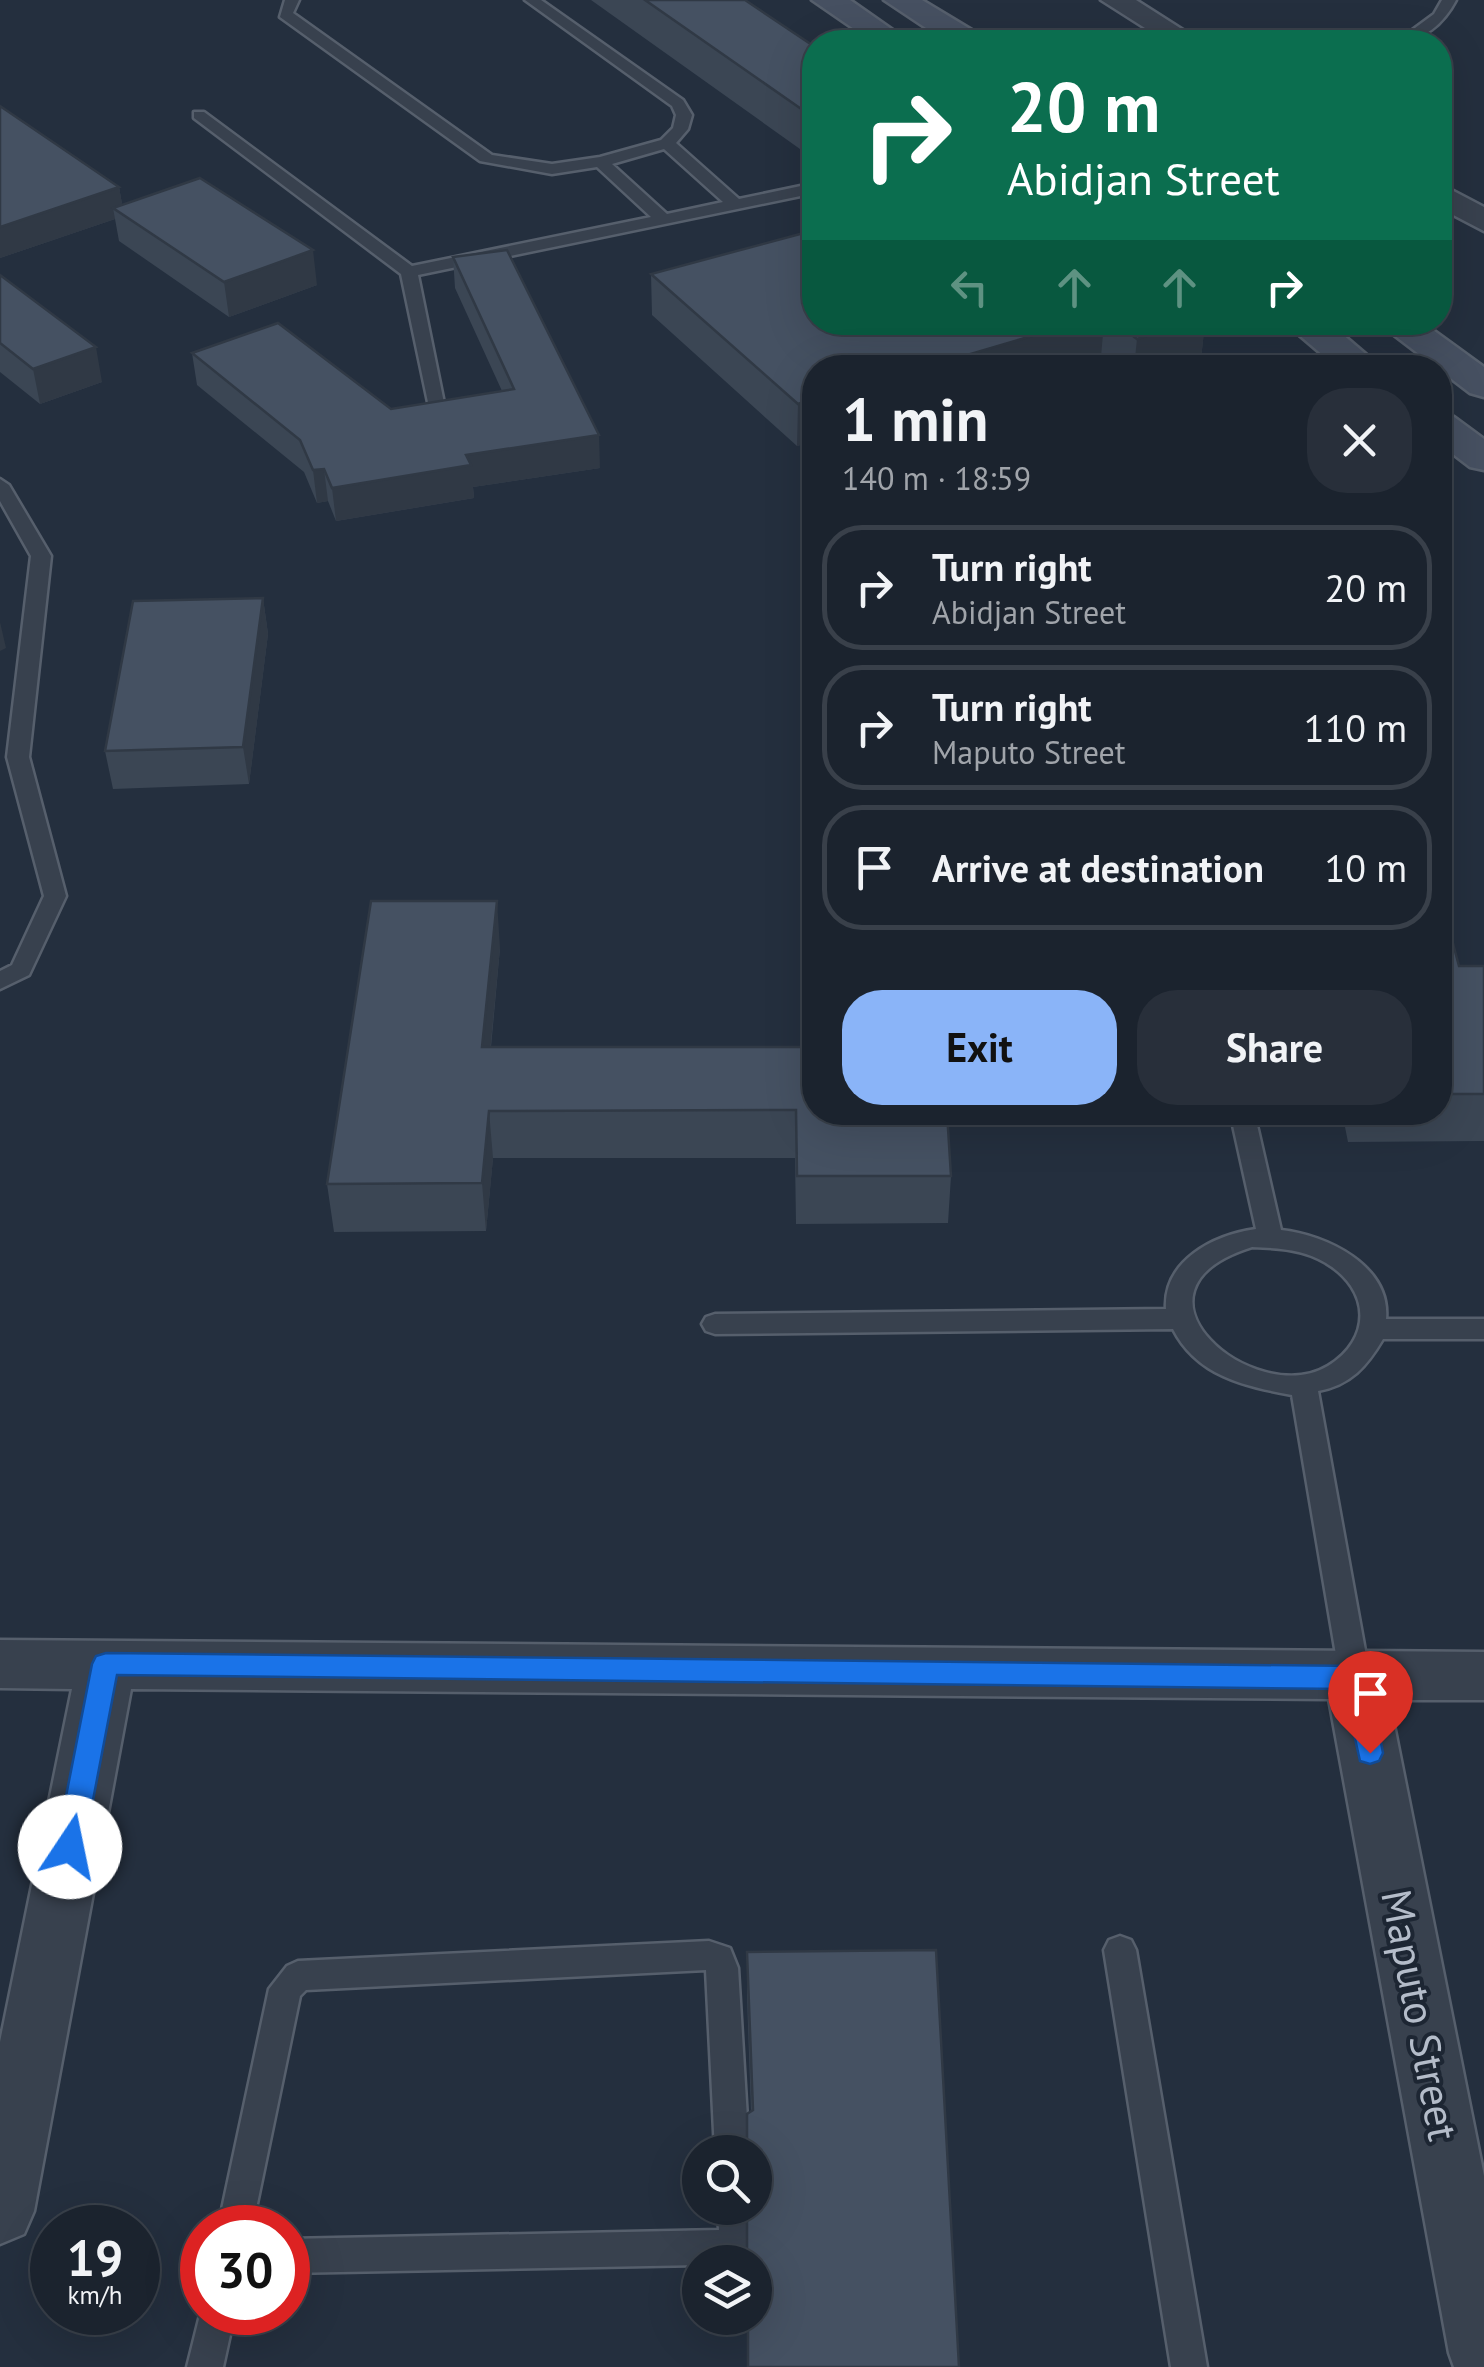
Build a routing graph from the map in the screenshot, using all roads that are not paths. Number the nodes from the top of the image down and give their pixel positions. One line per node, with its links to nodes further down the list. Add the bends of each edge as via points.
1 (292, 0): 13 (lane, via 284,14 486,158 552,169)
2 (532, 0): 12 (lane, via 678,103 684,115)
3 (828, 0): 7 (main road)
4 (900, 0): 8 (main road)
5 (1115, 0): 9 (street)
6 (1449, 0): 10 (lane, via 1440,17)
7 (875, 30)
8 (949, 30)
9 (1166, 30)
10 (1421, 30)
11 (199, 115): 19 (lane)
12 (668, 143): 13 (lane); 16 (lane)
13 (602, 162): 18 (lane)
14 (802, 191): 16 (lane)
15 (1452, 200): 17 (street)
16 (736, 205): 18 (lane)
17 (1481, 216)
18 (665, 221): 19 (lane)
19 (409, 272): 26 (lane)
20 (1321, 335): 22 (main road)
21 (1414, 335): 23 (main road)
22 (1347, 355)
23 (1442, 355)
24 (1452, 362): 25 (main road)
25 (1484, 385)
26 (435, 404)
27 (1452, 434): 28 (main road)
28 (1484, 458)
29 (0, 485): 30 (lane, via 41,556 18,757 55,896 21,970)
30 (0, 982)
31 (1245, 1125): 32 (lane)
32 (1272, 1240): 33 (lane, via 1218,1247 1192,1266 1178,1290); 36 (lane, via 1326,1252 1356,1273 1374,1300)
33 (1180, 1319): 34 (lane); 37 (lane, via 1196,1346 1226,1368 1263,1382)
34 (715, 1324)
35 (1484, 1328): 36 (lane)
36 (1377, 1329): 37 (lane, via 1365,1355 1340,1374)
37 (1303, 1384): 41 (lane)
38 (0, 1664): 39 (street)
39 (106, 1664): 41 (street); 45 (street)
40 (1484, 1676): 41 (street)
41 (1356, 1678): 49 (street, Maputo Street)
42 (1120, 1950): 51 (lane)
43 (731, 2135): 44 (lane, via 719,1958 298,1976 285,1990)
44 (240, 2205)
45 (0, 2211)
46 (736, 2225): 47 (lane, via 732,2247)
47 (310, 2256)
48 (213, 2335): 50 (lane)
49 (1484, 2354)
50 (205, 2367)
51 (1189, 2367)

